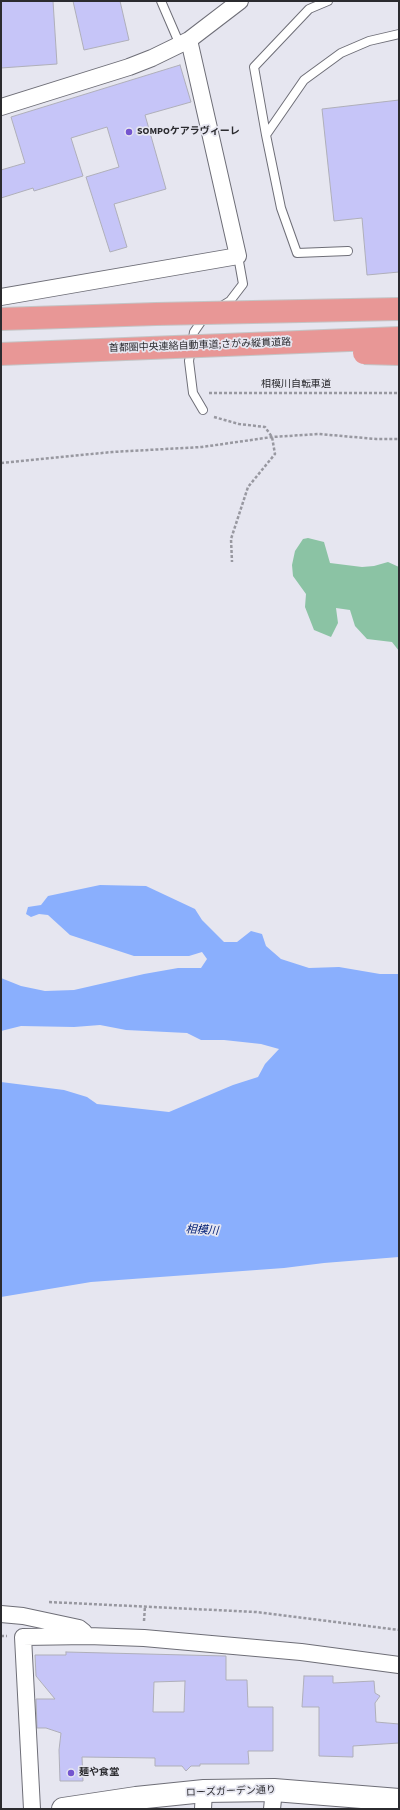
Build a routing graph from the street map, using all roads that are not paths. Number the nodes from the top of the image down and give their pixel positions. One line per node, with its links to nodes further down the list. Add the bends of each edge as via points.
1 (162, 1): 5 (lane)
2 (240, 1): 5 (street)
3 (328, 1): 7 (lane, via 309,9 254,66)
4 (399, 34): 7 (lane, via 369,41 341,53 304,80)
5 (185, 42): 6 (street, via 129,67); 9 (street)
6 (1, 107)
7 (266, 135): 8 (lane, via 281,208 297,253)
8 (348, 252)
9 (238, 256): 11 (street); 18 (lane, via 243,284 230,301 203,318 194,332 189,361 193,393)
10 (399, 295): 13 (highway, bridge)
11 (1, 297)
12 (399, 309): 13 (highway, bridge)
13 (156, 314): 14 (highway, bridge)
14 (1, 319)
15 (399, 338): 17 (highway, 首都圏中央連絡自動車道;さがみ縦貫道路, bridge)
16 (399, 354): 17 (highway, bridge, via 96,359)
17 (1, 355)
18 (203, 410)
19 (1, 1614): 20 (street, via 79,1628)
20 (88, 1636): 21 (street, via 256,1648); 27 (street, via 23,1636)
21 (399, 1665)
22 (203, 1800): 23 (main road, ローズガーデン通り); 26 (main road, ローズガーデン通り)
23 (273, 1800): 25 (main road, ローズガーデン通り)
24 (399, 1800): 25 (main road, ローズガーデン通り)
25 (349, 1802)
26 (102, 1806): 28 (main road, ローズガーデン通り)
27 (32, 1809)
28 (63, 1809)

